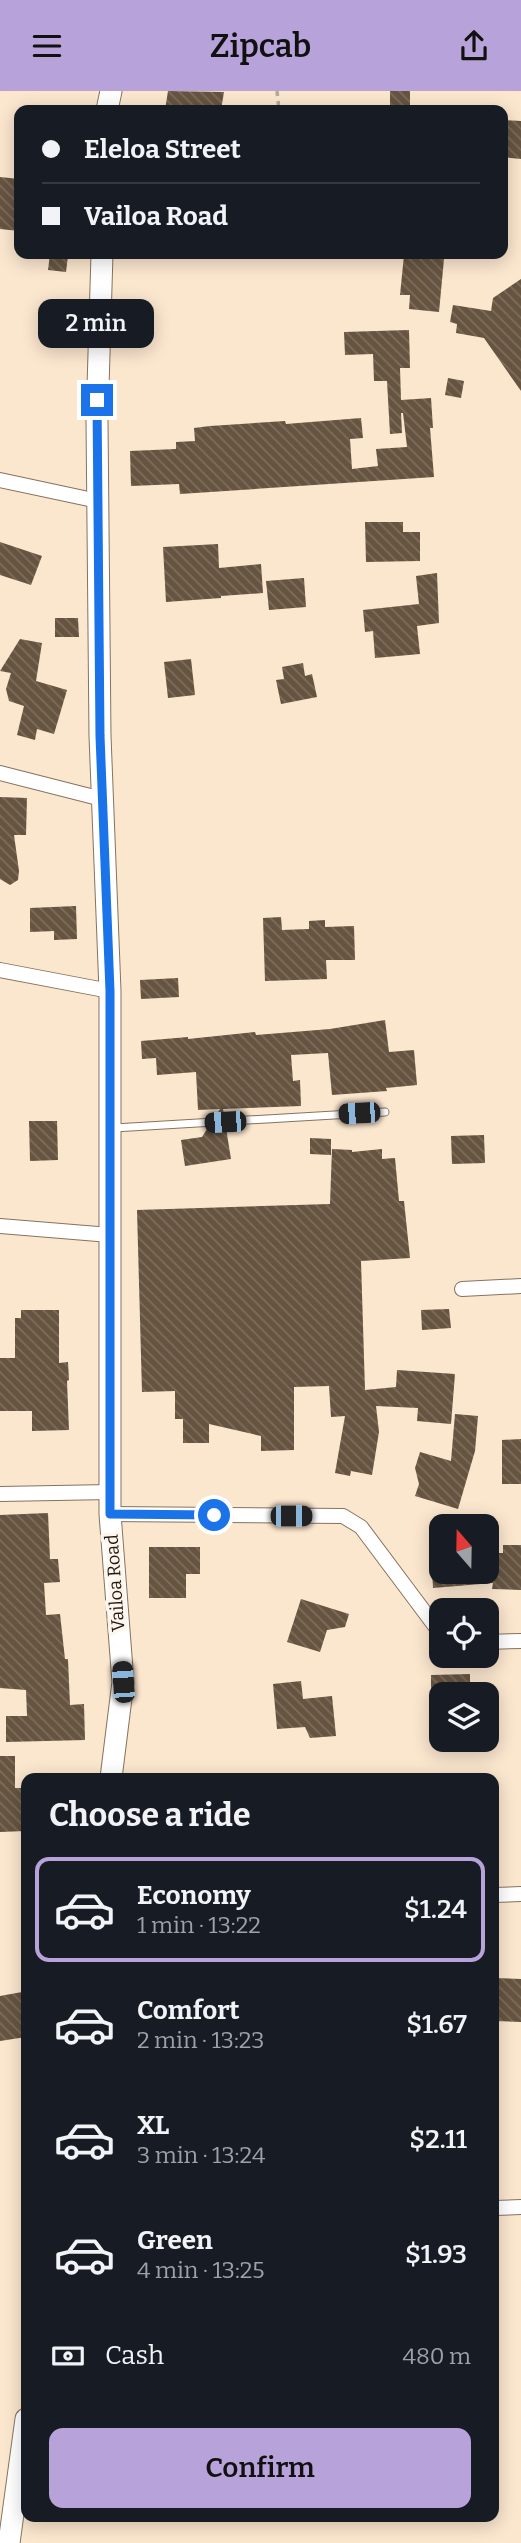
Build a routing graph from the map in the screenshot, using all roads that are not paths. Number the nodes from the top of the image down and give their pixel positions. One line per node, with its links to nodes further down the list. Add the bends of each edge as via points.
1 (102, 259): 3 (main road, Vailoa Road)
2 (0, 480): 3 (street)
3 (98, 501): 5 (main road, Vailoa Road)
4 (0, 773): 5 (street)
5 (102, 799): 7 (main road, Vailoa Road)
6 (0, 970): 7 (street)
7 (110, 991): 9 (main road, Vailoa Road)
8 (385, 1112): 9 (lane)
9 (110, 1129): 11 (main road, Vailoa Road)
10 (0, 1226): 11 (street)
11 (110, 1235): 14 (main road, Vailoa Road)
12 (521, 1286): 13 (street)
13 (462, 1289)
14 (111, 1492): 15 (street); 16 (main road, Vailoa Road)
15 (0, 1494)
16 (110, 1514): 17 (street, via 343,1516 361,1527); 20 (main road, Vailoa Road, via 123,1682)
17 (429, 1618)
18 (521, 1641): 19 (street)
19 (499, 1642)
20 (112, 1773)
21 (521, 1894): 22 (street)
22 (499, 1895)
23 (521, 2207): 24 (street)
24 (499, 2208)
25 (21, 2455): 26 (main road)
26 (9, 2543)

